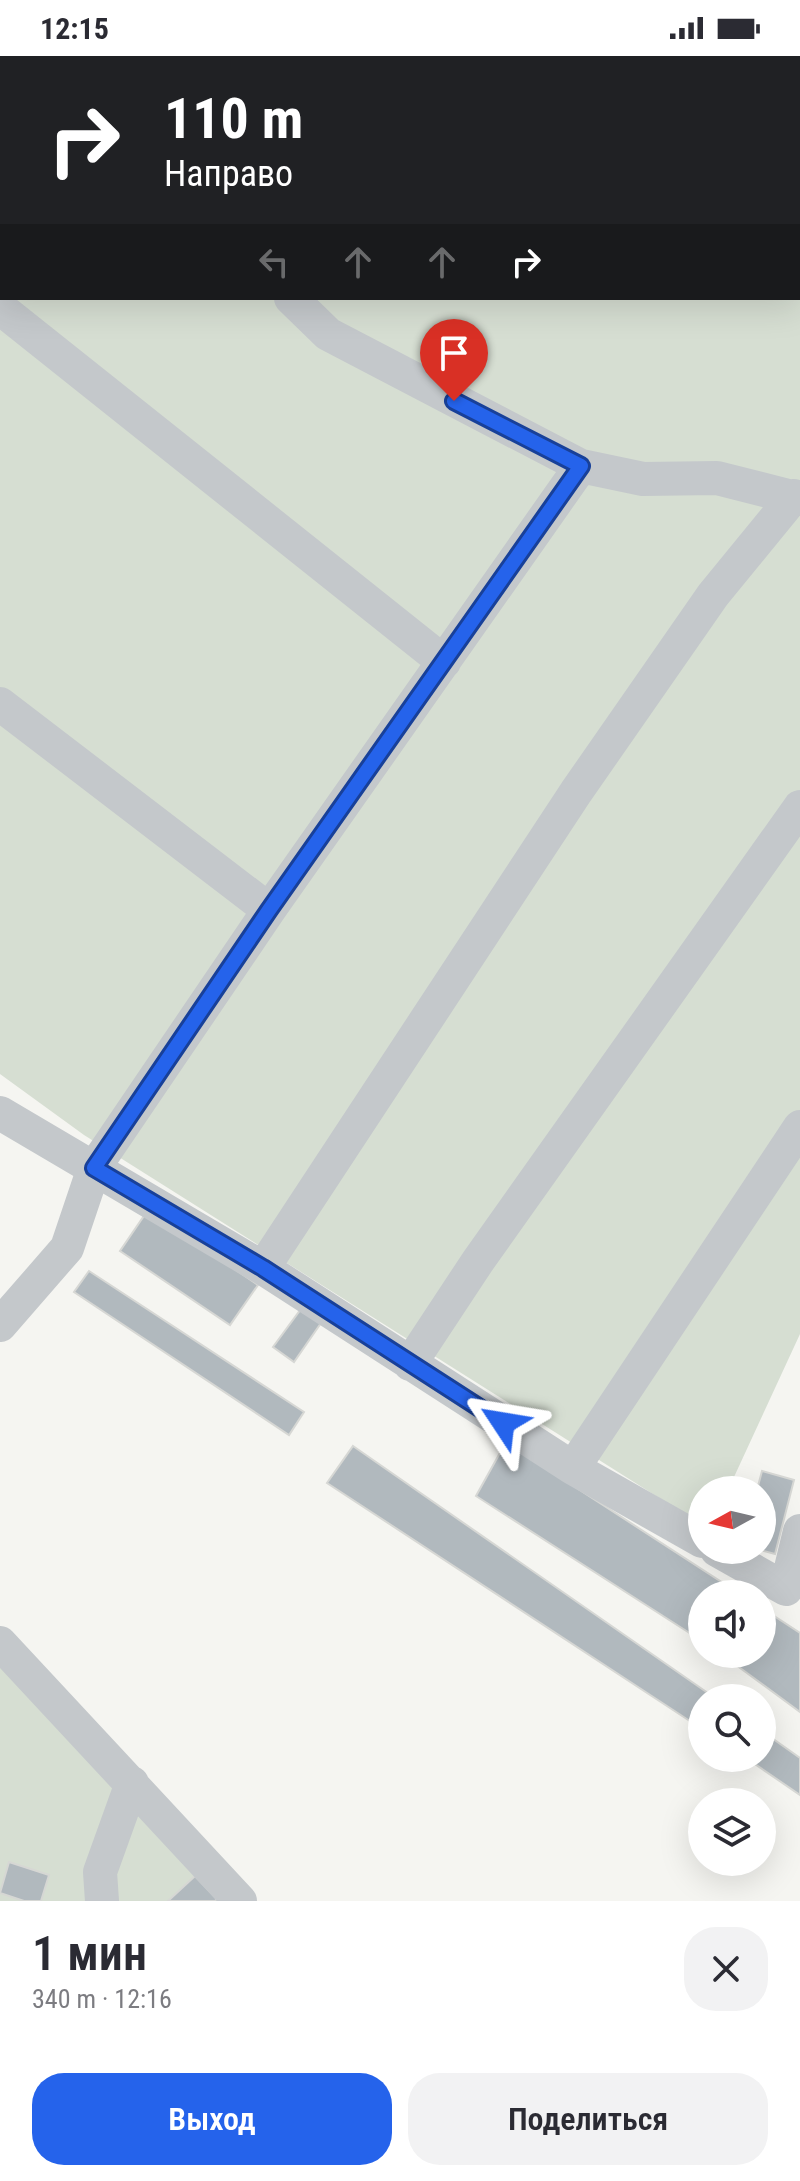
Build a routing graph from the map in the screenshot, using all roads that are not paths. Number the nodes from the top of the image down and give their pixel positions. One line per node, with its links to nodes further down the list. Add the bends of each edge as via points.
1 (293, 300): 3 (lane, via 328,334)
2 (0, 308): 5 (lane)
3 (581, 466): 4 (lane, via 643,479 717,478); 5 (lane)
4 (797, 498): 12 (lane, via 713,595 576,792)
5 (444, 662): 8 (lane)
6 (0, 704): 8 (lane)
7 (800, 807): 14 (lane)
8 (269, 910): 11 (lane)
9 (0, 1113): 11 (lane)
10 (800, 1127): 15 (lane)
11 (94, 1168): 12 (lane); 13 (lane, via 67,1248)
12 (263, 1268): 14 (lane)
13 (0, 1325)
14 (410, 1364): 15 (lane)
15 (573, 1468): 17 (lane)
16 (800, 1531): 18 (lane, via 786,1589)
17 (688, 1533)
18 (742, 1564)
19 (0, 1643): 20 (lane)
20 (132, 1783): 21 (lane, via 100,1872); 22 (lane)
21 (102, 1901)
22 (240, 1901)

